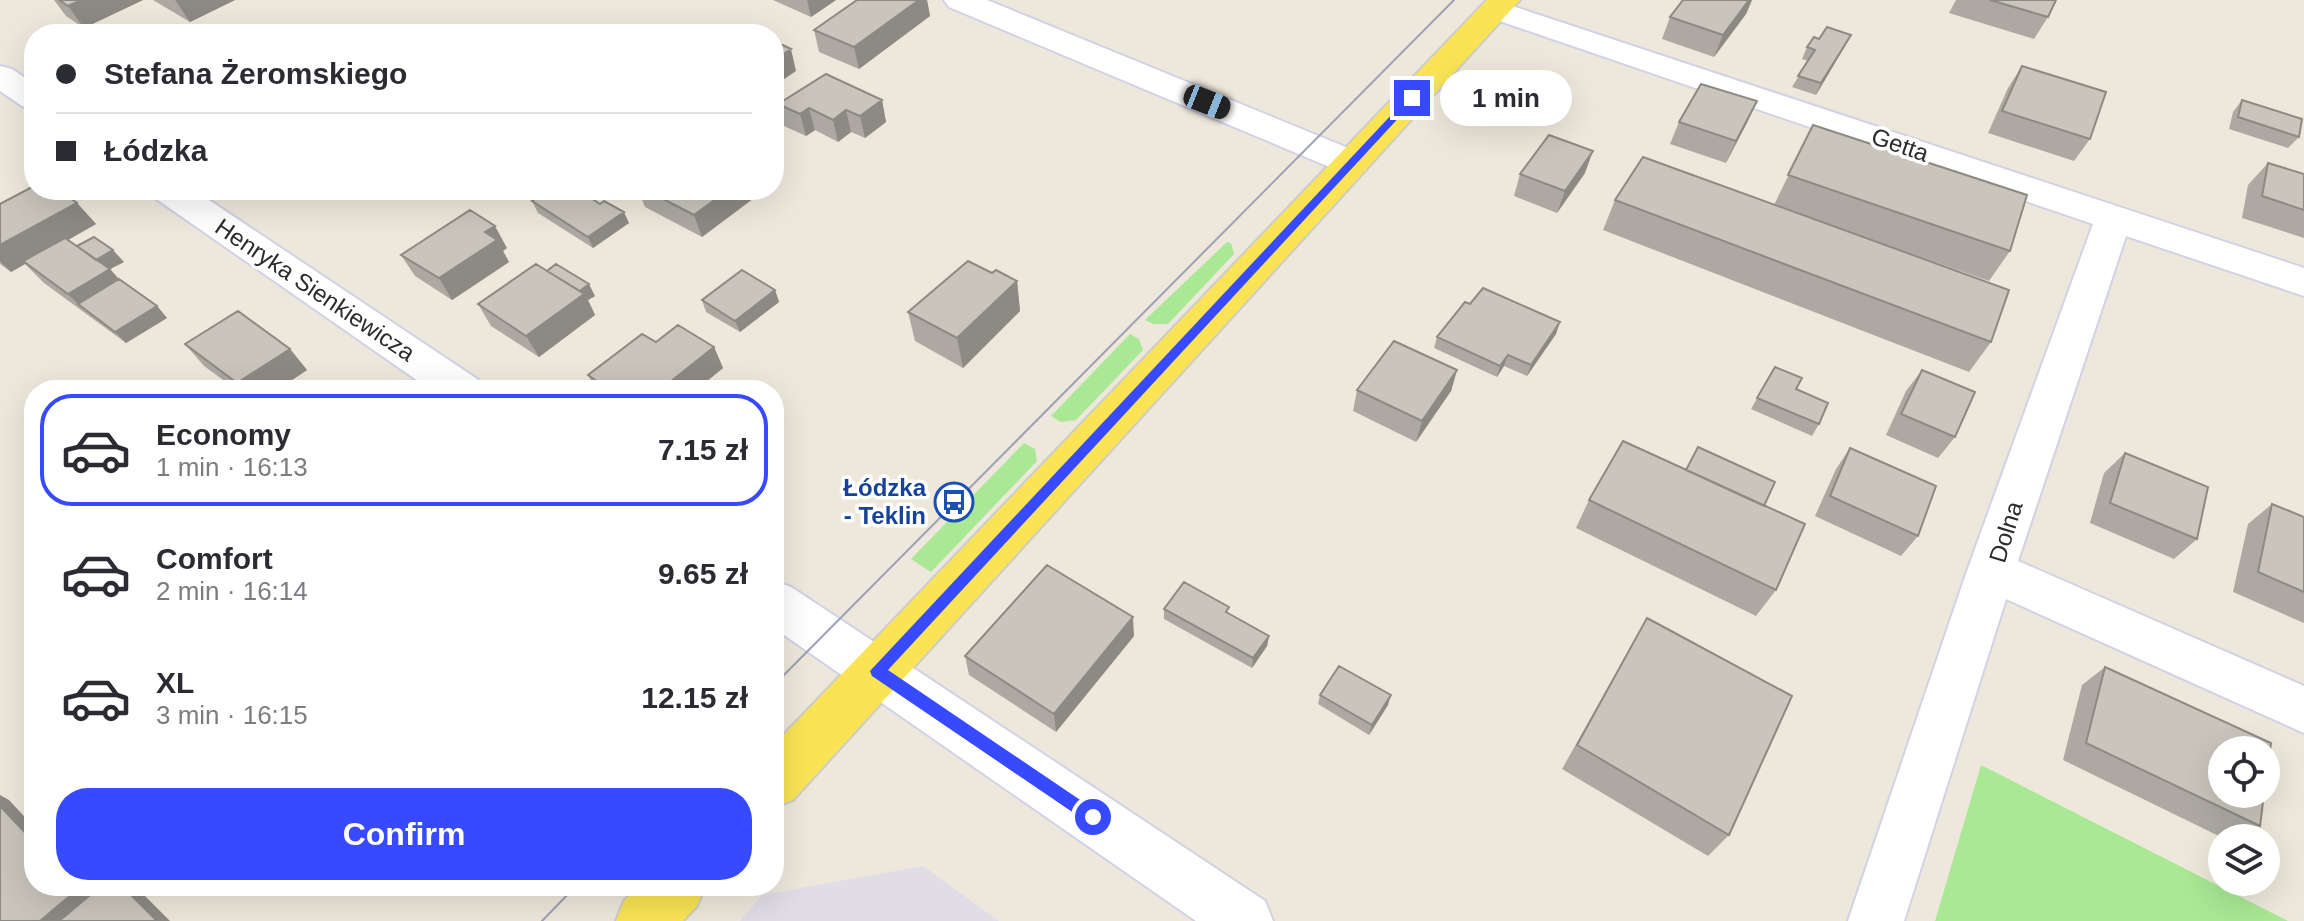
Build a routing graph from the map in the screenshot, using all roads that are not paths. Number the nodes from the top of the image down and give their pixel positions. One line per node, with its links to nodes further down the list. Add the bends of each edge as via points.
1 (960, 0): 5 (street)
2 (1500, 4): 5 (main road); 7 (street, Getta)
3 (0, 76): 4 (street)
4 (24, 92)
5 (1352, 163): 12 (main road)
6 (183, 200): 9 (street, Henryka Sienkiewicza)
7 (2114, 217): 8 (street, Getta); 10 (street, Dolna)
8 (2304, 282)
9 (447, 380)
10 (1991, 571): 13 (street, Dolna); 18 (street)
11 (784, 609): 12 (street)
12 (877, 671): 14 (main road); 17 (street)
13 (2304, 710)
14 (784, 771)
15 (668, 896): 16 (main road)
16 (644, 921)
17 (1245, 921)
18 (1876, 921)

